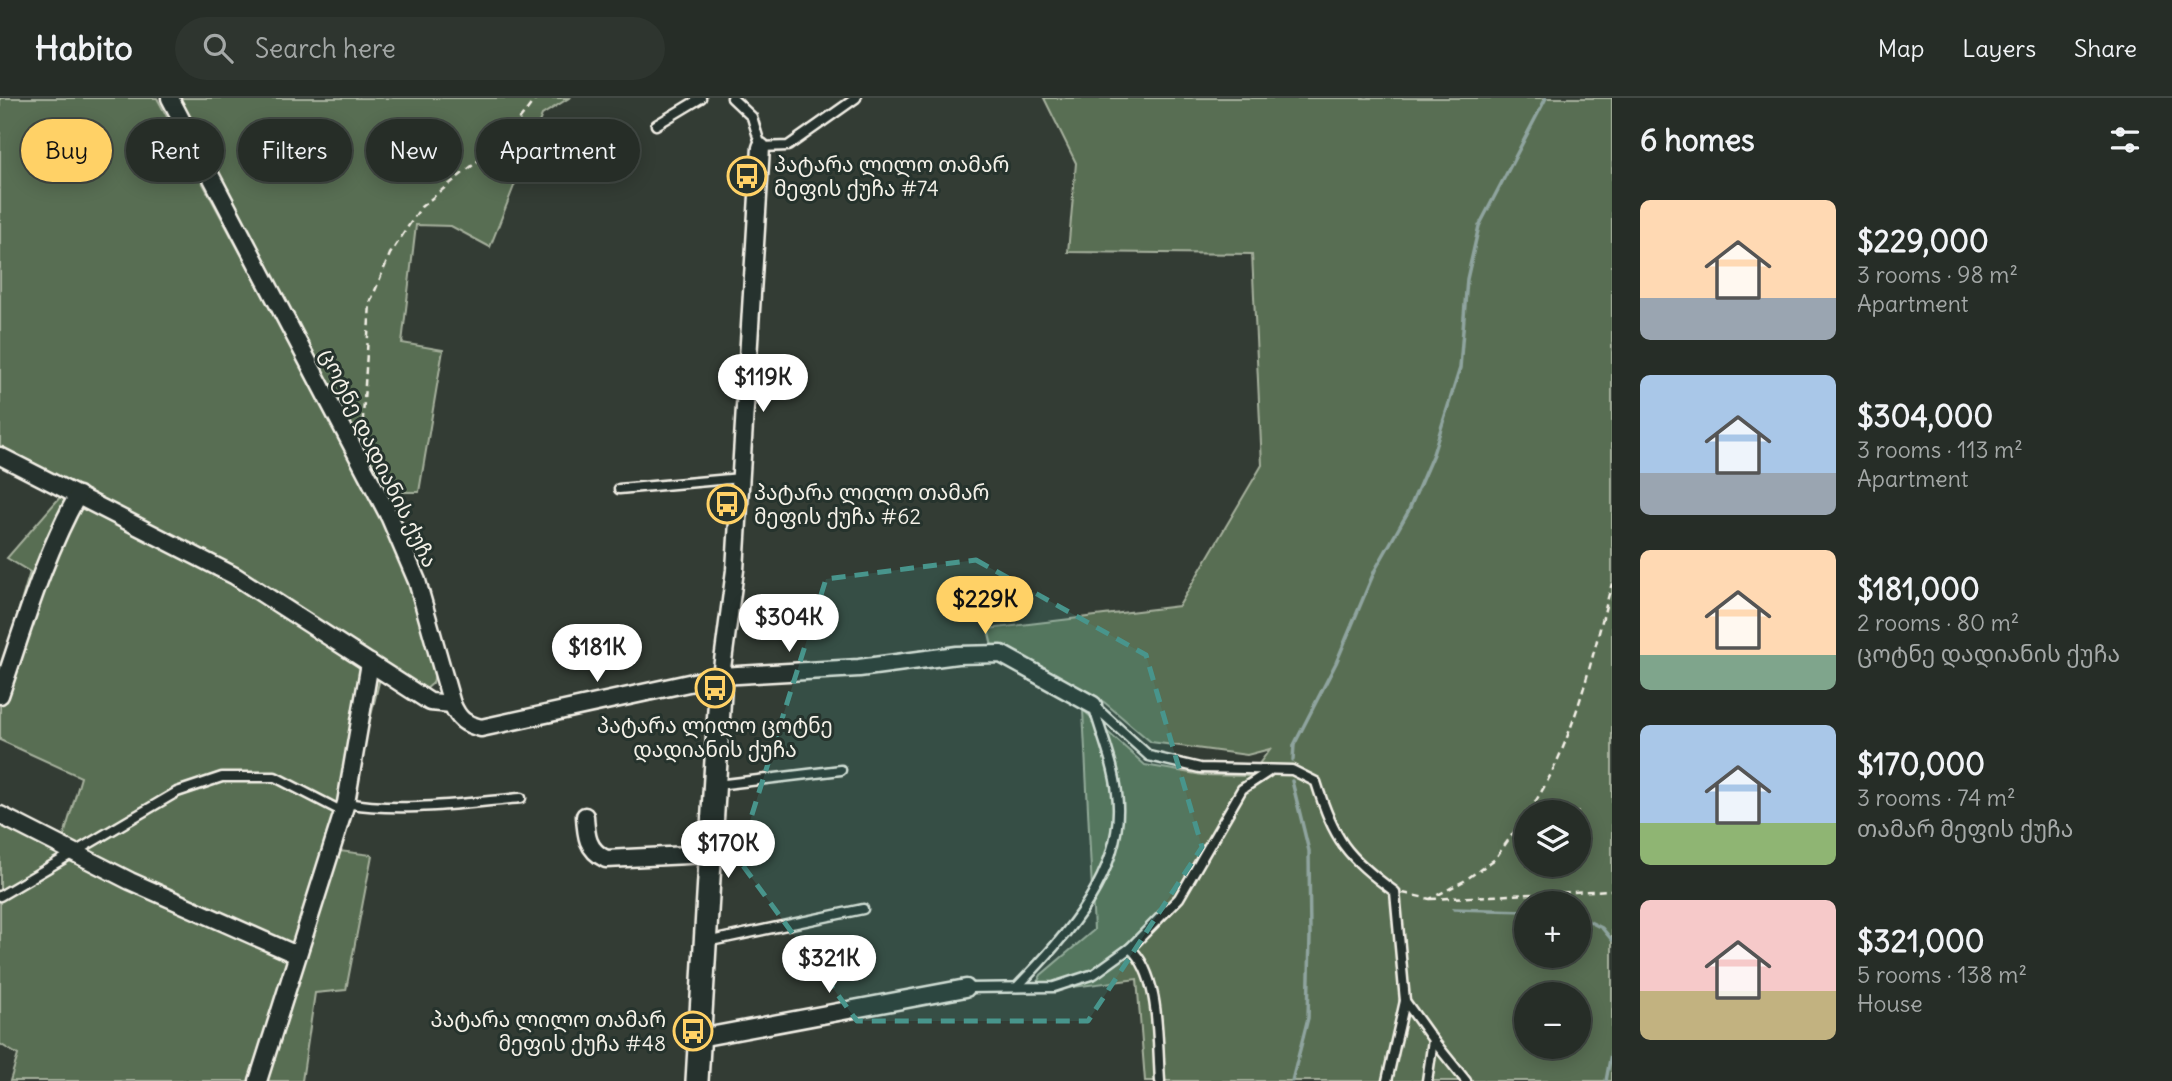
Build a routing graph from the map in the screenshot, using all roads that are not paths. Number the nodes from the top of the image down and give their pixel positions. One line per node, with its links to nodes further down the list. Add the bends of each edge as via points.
1 (170, 98): 14 (street, ცოტნე დადიანის ქუჩა, via 360,458 418,581)
2 (701, 98): 5 (lane)
3 (732, 98): 6 (lane, via 752,117)
4 (856, 98): 6 (lane, via 788,146)
5 (656, 125)
6 (761, 147): 8 (street)
7 (0, 456): 10 (street)
8 (741, 478): 9 (lane); 12 (street)
9 (619, 489)
10 (78, 495): 11 (street, via 234,576); 13 (street)
11 (370, 663): 14 (street, via 430,702); 20 (street)
12 (721, 676): 14 (street, via 481,728 457,717); 15 (street, via 1001,654); 18 (street)
13 (0, 695)
14 (452, 704)
15 (1093, 705): 17 (lane, via 1149,756 1200,768); 30 (lane, via 1117,793 1116,833 1106,866 1081,911 1063,939)
16 (841, 770): 18 (lane)
17 (1268, 772): 28 (lane, via 1242,789 1178,898); 32 (lane, via 1292,770 1316,782 1335,832 1352,859 1395,892)
18 (715, 785): 24 (street)
19 (521, 798): 20 (lane)
20 (344, 808): 23 (lane, via 275,777 222,777 177,793); 29 (street)
21 (0, 815): 23 (street)
22 (585, 816): 24 (street, via 588,842 606,859)
23 (74, 853): 25 (lane); 29 (street)
24 (709, 854): 27 (street)
25 (0, 896)
26 (863, 909): 27 (lane)
27 (703, 943): 33 (street)
28 (1130, 948): 30 (lane, via 1094,974 1054,987); 37 (lane, via 1142,958 1151,980)
29 (297, 954): 35 (street)
30 (1017, 987): 31 (lane)
31 (965, 988): 33 (street)
32 (1405, 1001): 34 (lane); 38 (lane)
33 (699, 1038): 36 (street)
34 (1433, 1040): 39 (lane); 40 (lane)
35 (258, 1081)
36 (697, 1081)
37 (1160, 1081)
38 (1387, 1081)
39 (1427, 1081)
40 (1466, 1081)

